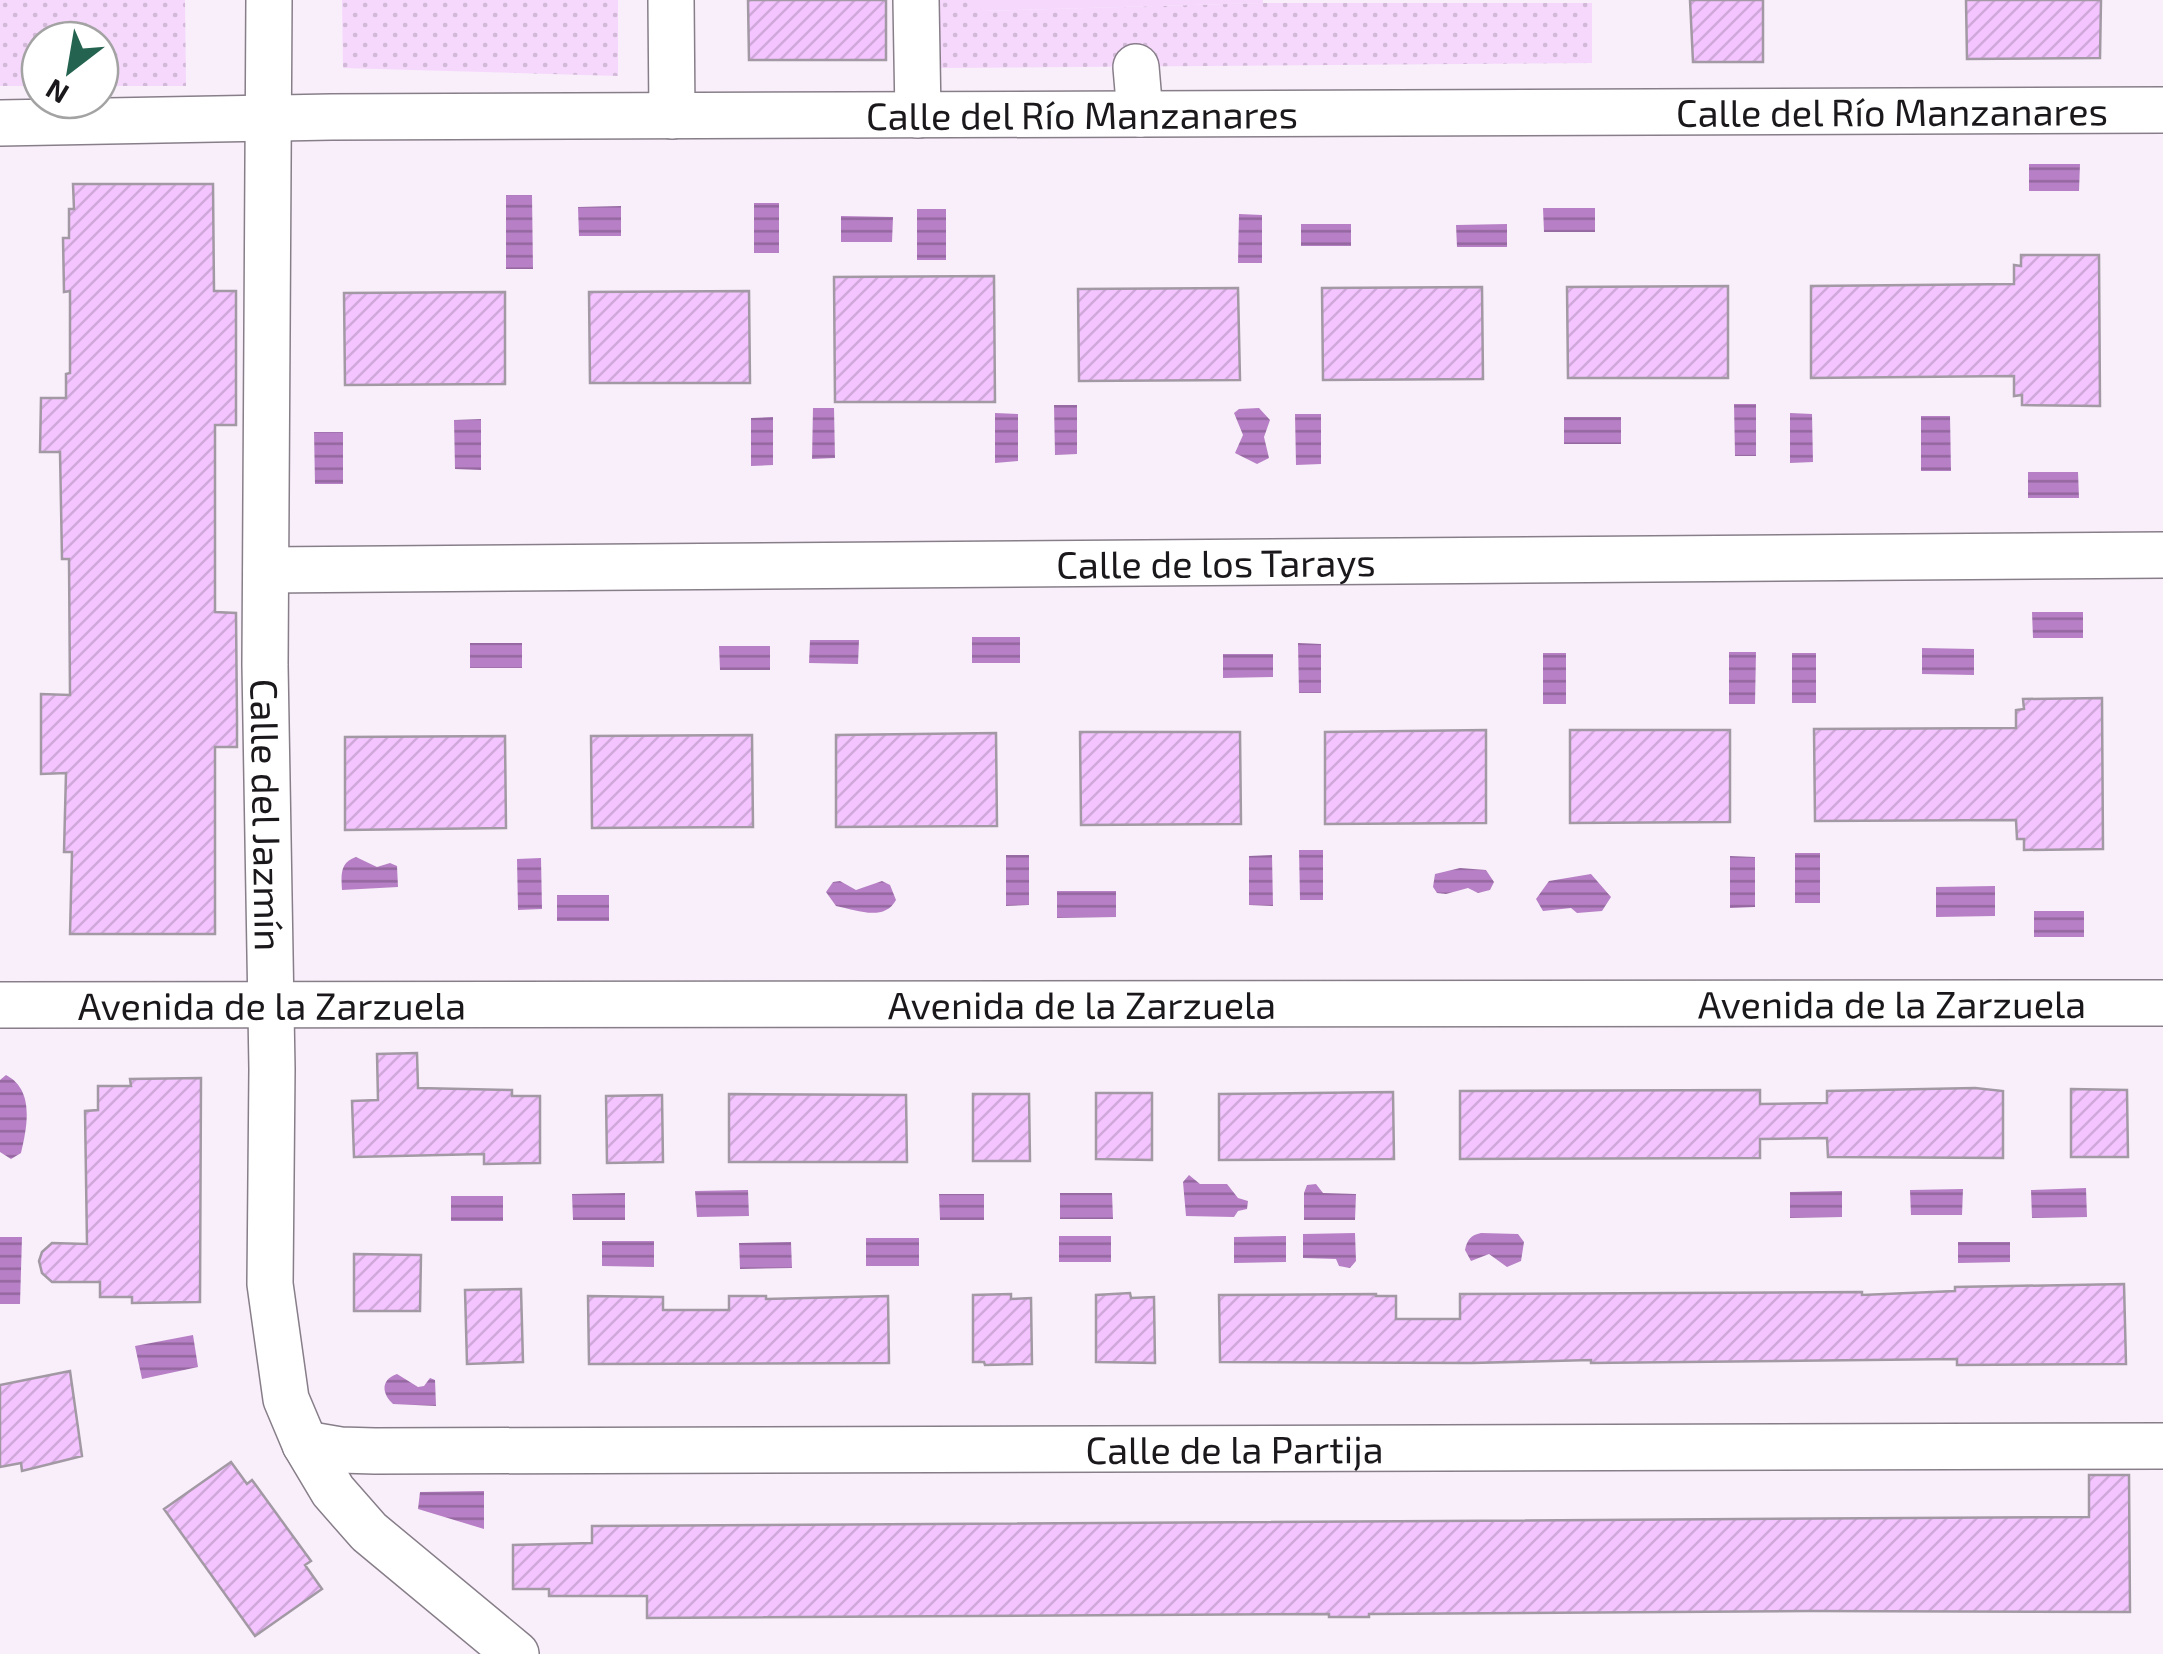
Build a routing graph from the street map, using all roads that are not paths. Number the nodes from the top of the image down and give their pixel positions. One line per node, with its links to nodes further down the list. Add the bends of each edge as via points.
1 (269, 0): 9 (street, Calle del Jazmín)
2 (671, 0): 8 (street)
3 (916, 0): 7 (street)
4 (1136, 67): 6 (street)
5 (2163, 110): 6 (street, Calle del Río Manzanares)
6 (1140, 114): 7 (street, Calle del Río Manzanares)
7 (918, 115): 8 (street, Calle del Río Manzanares)
8 (672, 116): 9 (street, Calle del Río Manzanares)
9 (270, 118): 10 (street, Calle del Río Manzanares); 12 (street, Calle del Jazmín)
10 (0, 123)
11 (2163, 554): 12 (street, Calle de los Tarays)
12 (266, 570): 13 (street, Calle del Jazmín)
13 (270, 1003): 14 (street, Avenida de la Zarzuela); 15 (street, Avenida de la Zarzuela); 16 (street, Calle del Jazmín, via 270,1284 286,1399)
14 (2163, 1003)
15 (0, 1006)
16 (305, 1444): 17 (street, Calle de la Partija, via 376,1451); 18 (street, Calle del Jazmín, via 368,1532)
17 (2163, 1446)
18 (516, 1654)

